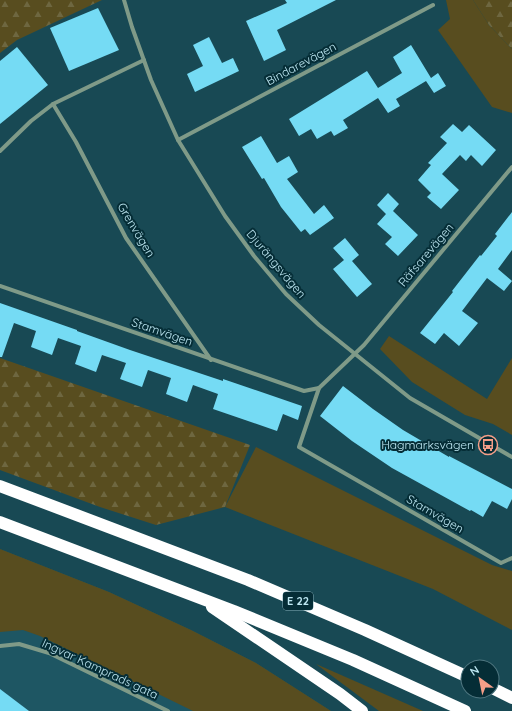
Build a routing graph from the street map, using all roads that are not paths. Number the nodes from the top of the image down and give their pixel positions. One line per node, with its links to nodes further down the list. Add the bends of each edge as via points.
1 (124, 0): 3 (street, Djurängsvägen)
2 (433, 5): 5 (street, Bindarevägen)
3 (144, 60): 4 (street); 5 (street, Djurängsvägen)
4 (53, 104): 6 (street); 10 (street, Grenvägen, via 76,142 126,238)
5 (178, 140): 9 (street, Djurängsvägen, via 225,216 254,256 286,294)
6 (0, 151)
7 (512, 167): 9 (street, Räfsarevägen, via 364,345)
8 (0, 286): 10 (street, Stamvägen)
9 (354, 353): 11 (street, Stamvägen); 12 (street, Djurängsvägen, via 410,398)
10 (211, 360): 11 (street, Stamvägen, via 304,391)
11 (319, 388): 15 (street, Stamvägen, via 299,447 501,563)
12 (512, 457)
13 (0, 486): 18 (highway, E 22, via 248,580)
14 (0, 522): 16 (highway)
15 (512, 558)
16 (192, 595): 22 (highway); 23 (highway, via 353,660)
17 (0, 646): 21 (street, Ingvar Kamprads gata, via 19,644 49,653)
18 (460, 673)
19 (500, 692): 20 (highway)
20 (512, 698)
21 (168, 711)
22 (362, 711)
23 (465, 711)

